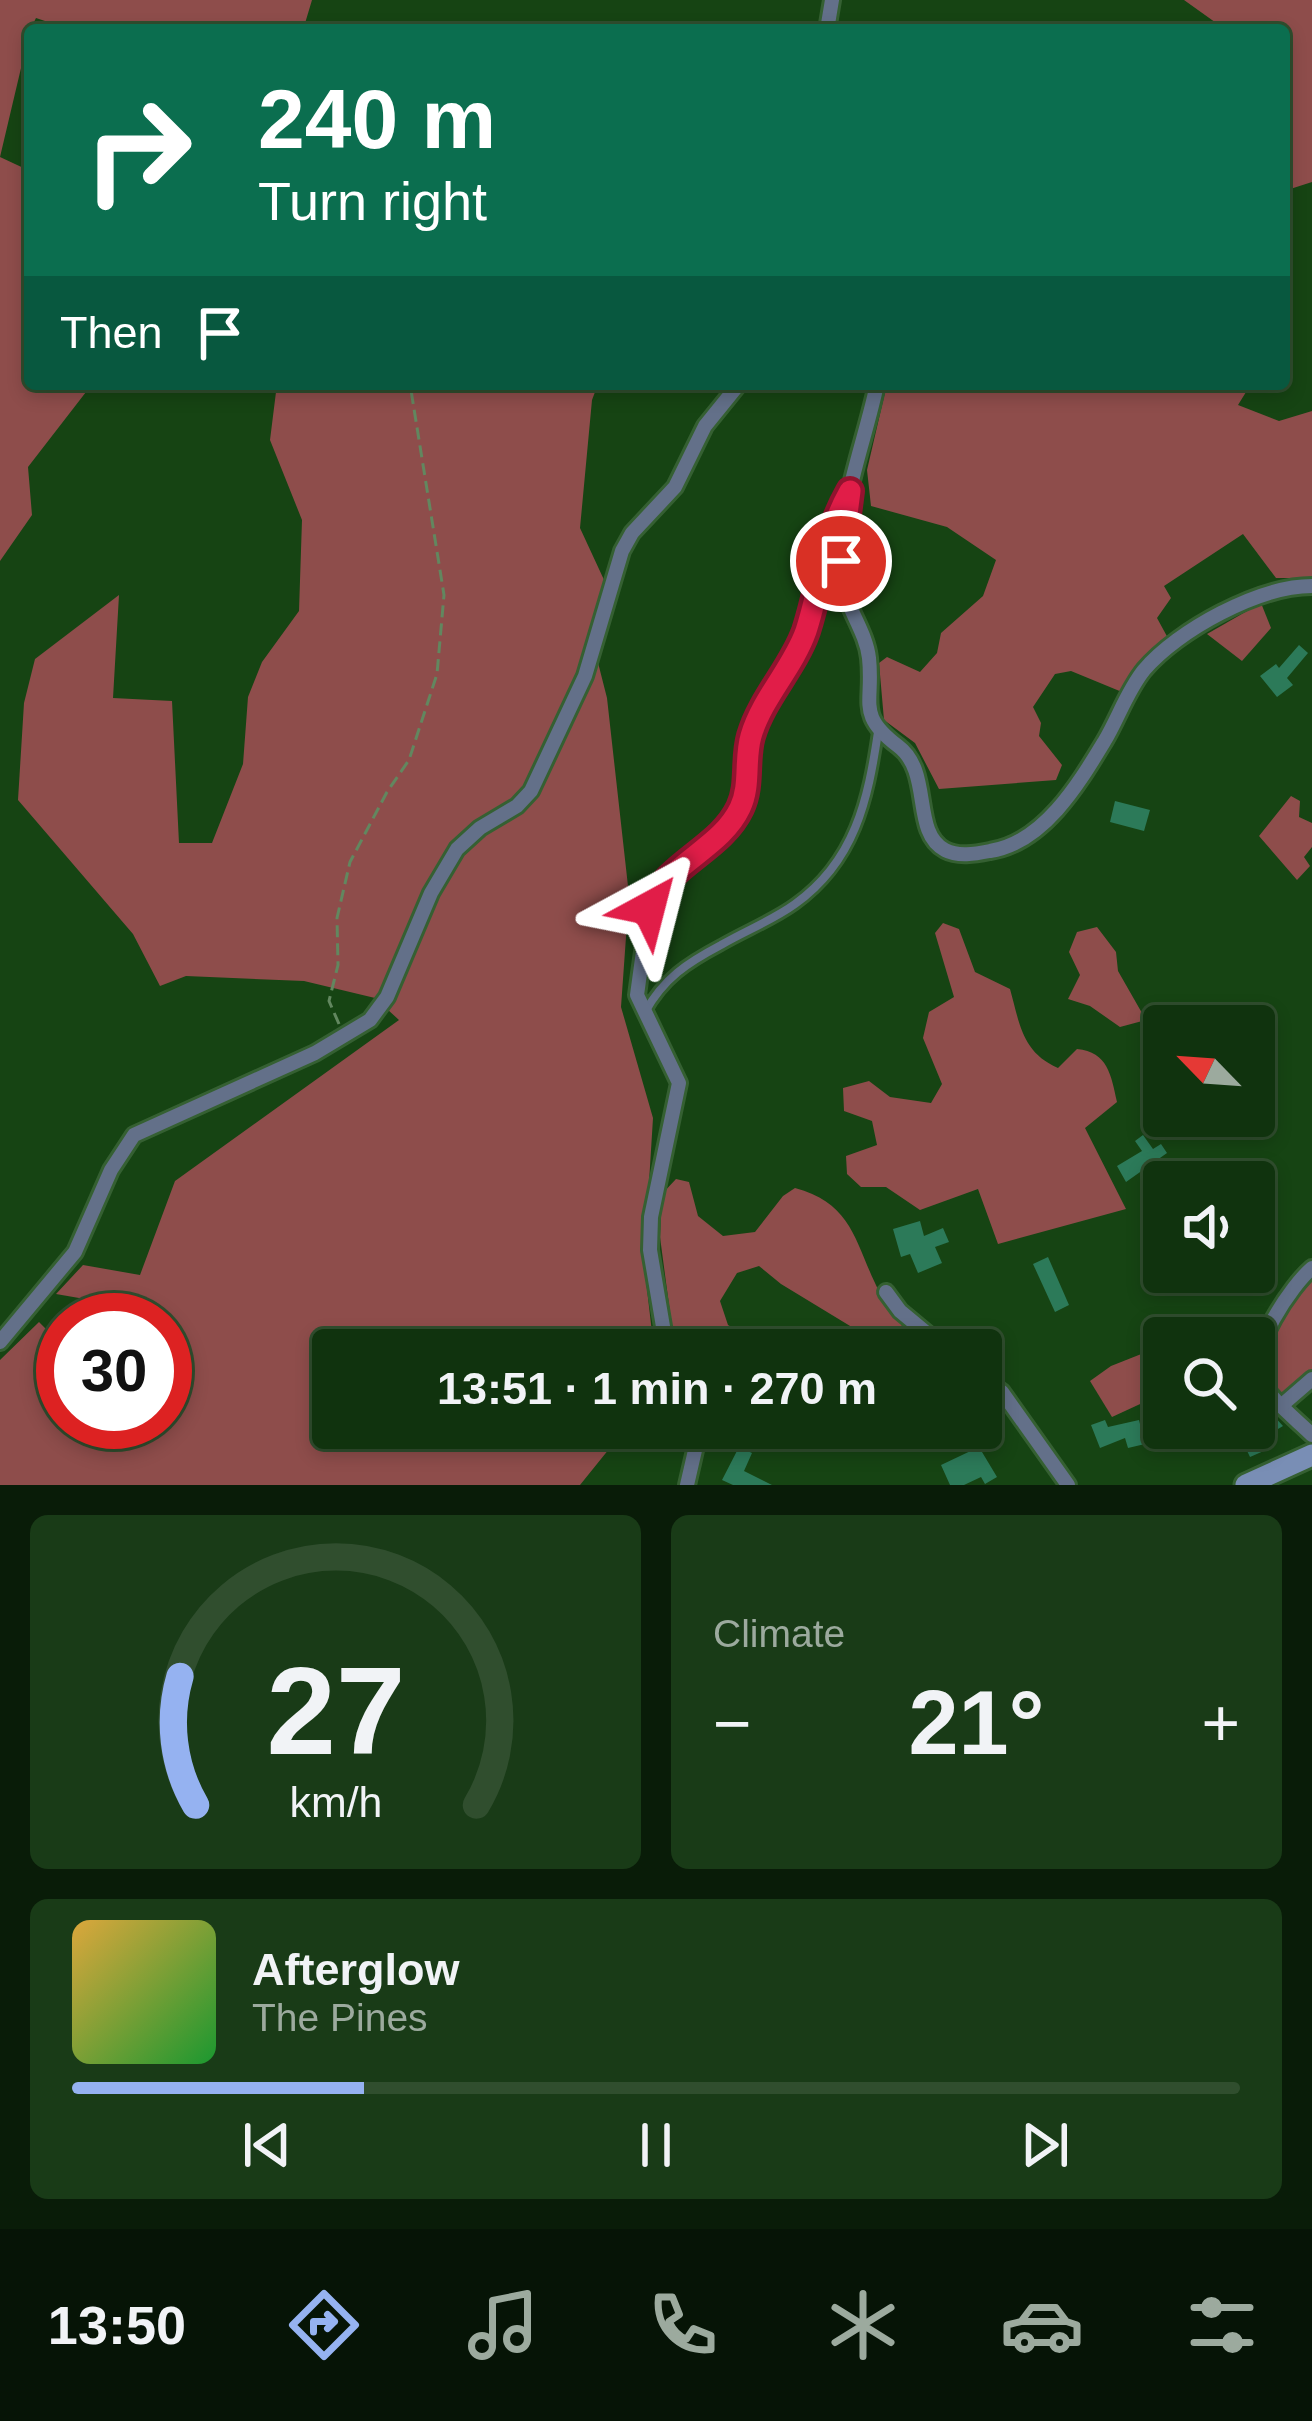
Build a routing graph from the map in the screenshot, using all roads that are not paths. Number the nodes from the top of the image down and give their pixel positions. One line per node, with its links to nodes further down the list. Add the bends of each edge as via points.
1 (735, 390): 11 (street, via 705,426 675,487 622,550 585,676 531,791 457,849 370,1020 134,1135 75,1252)
2 (876, 390): 3 (street)
3 (850, 491): 5 (street, via 843,585 866,644); 6 (street, via 805,632 752,733 739,811 667,876 649,908 637,972)
4 (1312, 586): 5 (street, via 1226,612 1159,656 1048,820 1004,849 958,854 933,841 915,764)
5 (878, 732): 6 (lane, via 852,842 793,906 659,985)
6 (644, 1013): 9 (street, via 679,1083 651,1217)
7 (1312, 1268): 14 (street, via 1271,1321 1257,1369)
8 (886, 1292): 10 (street)
9 (663, 1329)
10 (922, 1329)
11 (0, 1342)
12 (1312, 1379): 14 (street)
13 (1002, 1391): 19 (street)
14 (1282, 1405): 15 (street)
15 (1312, 1435)
16 (695, 1449): 18 (street)
17 (1312, 1455): 20 (main road)
18 (687, 1485)
19 (1068, 1485)
20 (1246, 1485)

